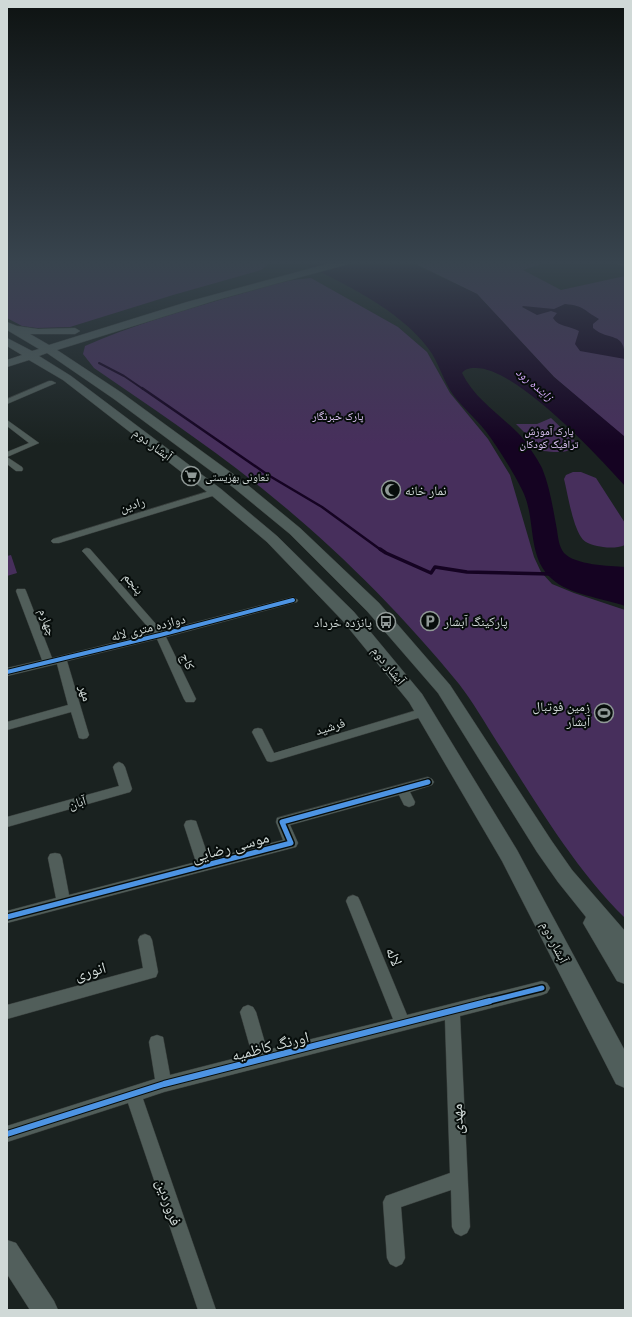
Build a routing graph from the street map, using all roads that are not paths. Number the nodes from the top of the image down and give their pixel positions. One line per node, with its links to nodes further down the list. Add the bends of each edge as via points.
1 (118, 322): 3 (main road)
2 (7, 325): 3 (main road, via 38,332); 5 (main road, آبشار دوم)
3 (79, 334): 5 (main road); 10 (main road, via 70,353)
4 (7, 341): 6 (main road, آبشار دوم)
5 (43, 346): 6 (main road); 10 (main road, آبشار دوم)
6 (26, 352): 7 (main road); 8 (main road); 11 (main road, آبشار دوم)
7 (7, 354)
8 (7, 364)
9 (7, 368): 11 (main road, via 38,367)
10 (77, 369): 12 (main road, آبشار دوم)
11 (56, 378): 13 (street); 14 (main road, آبشار دوم)
12 (118, 396): 14 (main road); 42 (main road, آبشار دوم, via 239,485 295,531 373,607 444,689)
13 (7, 402)
14 (98, 402): 19 (main road, آبشار دوم)
15 (7, 422): 16 (street, via 35,444)
16 (7, 455)
17 (7, 460): 18 (street)
18 (19, 469)
19 (216, 492): 20 (street, رادین); 30 (main road, آبشار دوم, via 272,539 348,616 416,698)
20 (56, 540)
21 (87, 550): 24 (street, پنجم)
22 (21, 591): 26 (street, چهارم)
23 (293, 600): 24 (street, دوازده متری لاله)
24 (160, 635): 25 (street, دوازده متری لاله); 28 (street, کاج)
25 (61, 659): 26 (street, دوازده متری لاله); 29 (street, مهر)
26 (48, 662): 27 (street, دوازده متری لاله)
27 (7, 672)
28 (190, 699)
29 (75, 707): 31 (street); 33 (street, مهر)
30 (424, 712): 32 (street, فرشید, via 271,758); 56 (main road, آبشار دوم, via 510,856)
31 (7, 726)
32 (258, 732)
33 (83, 735)
34 (119, 768): 38 (street, آبان, via 126,789)
35 (428, 782): 36 (street, موسی رضایی)
36 (403, 789): 37 (street); 41 (street, موسی رضایی, via 282,822 291,843)
37 (409, 802)
38 (7, 822)
39 (191, 825): 41 (street)
40 (55, 858): 44 (street)
41 (204, 866): 44 (street, موسی رضایی)
42 (565, 876): 47 (main road, آبشار دوم); 48 (main road)
43 (353, 901): 53 (street, لاله)
44 (64, 902): 45 (street, موسی رضایی)
45 (7, 917)
46 (145, 940): 50 (street, انوری, via 152,972)
47 (625, 947)
48 (625, 974)
49 (542, 988): 52 (street, اورنگ کاظمیه)
50 (7, 1012)
51 (248, 1012): 55 (street)
52 (452, 1012): 53 (street, اورنگ کاظمیه); 60 (street, مهدی)
53 (403, 1024): 55 (street, اورنگ کاظمیه)
54 (157, 1042): 57 (street)
55 (261, 1059): 57 (street, اورنگ کاظمیه)
56 (625, 1076)
57 (164, 1084): 58 (street, اورنگ کاظمیه)
58 (133, 1093): 59 (street, اورنگ کاظمیه); 65 (street, فروردین)
59 (7, 1134)
60 (459, 1178): 61 (street, مهدی); 63 (street, via 392,1202)
61 (461, 1227)
62 (7, 1252): 64 (main road)
63 (396, 1258)
64 (46, 1310)
65 (207, 1310)

